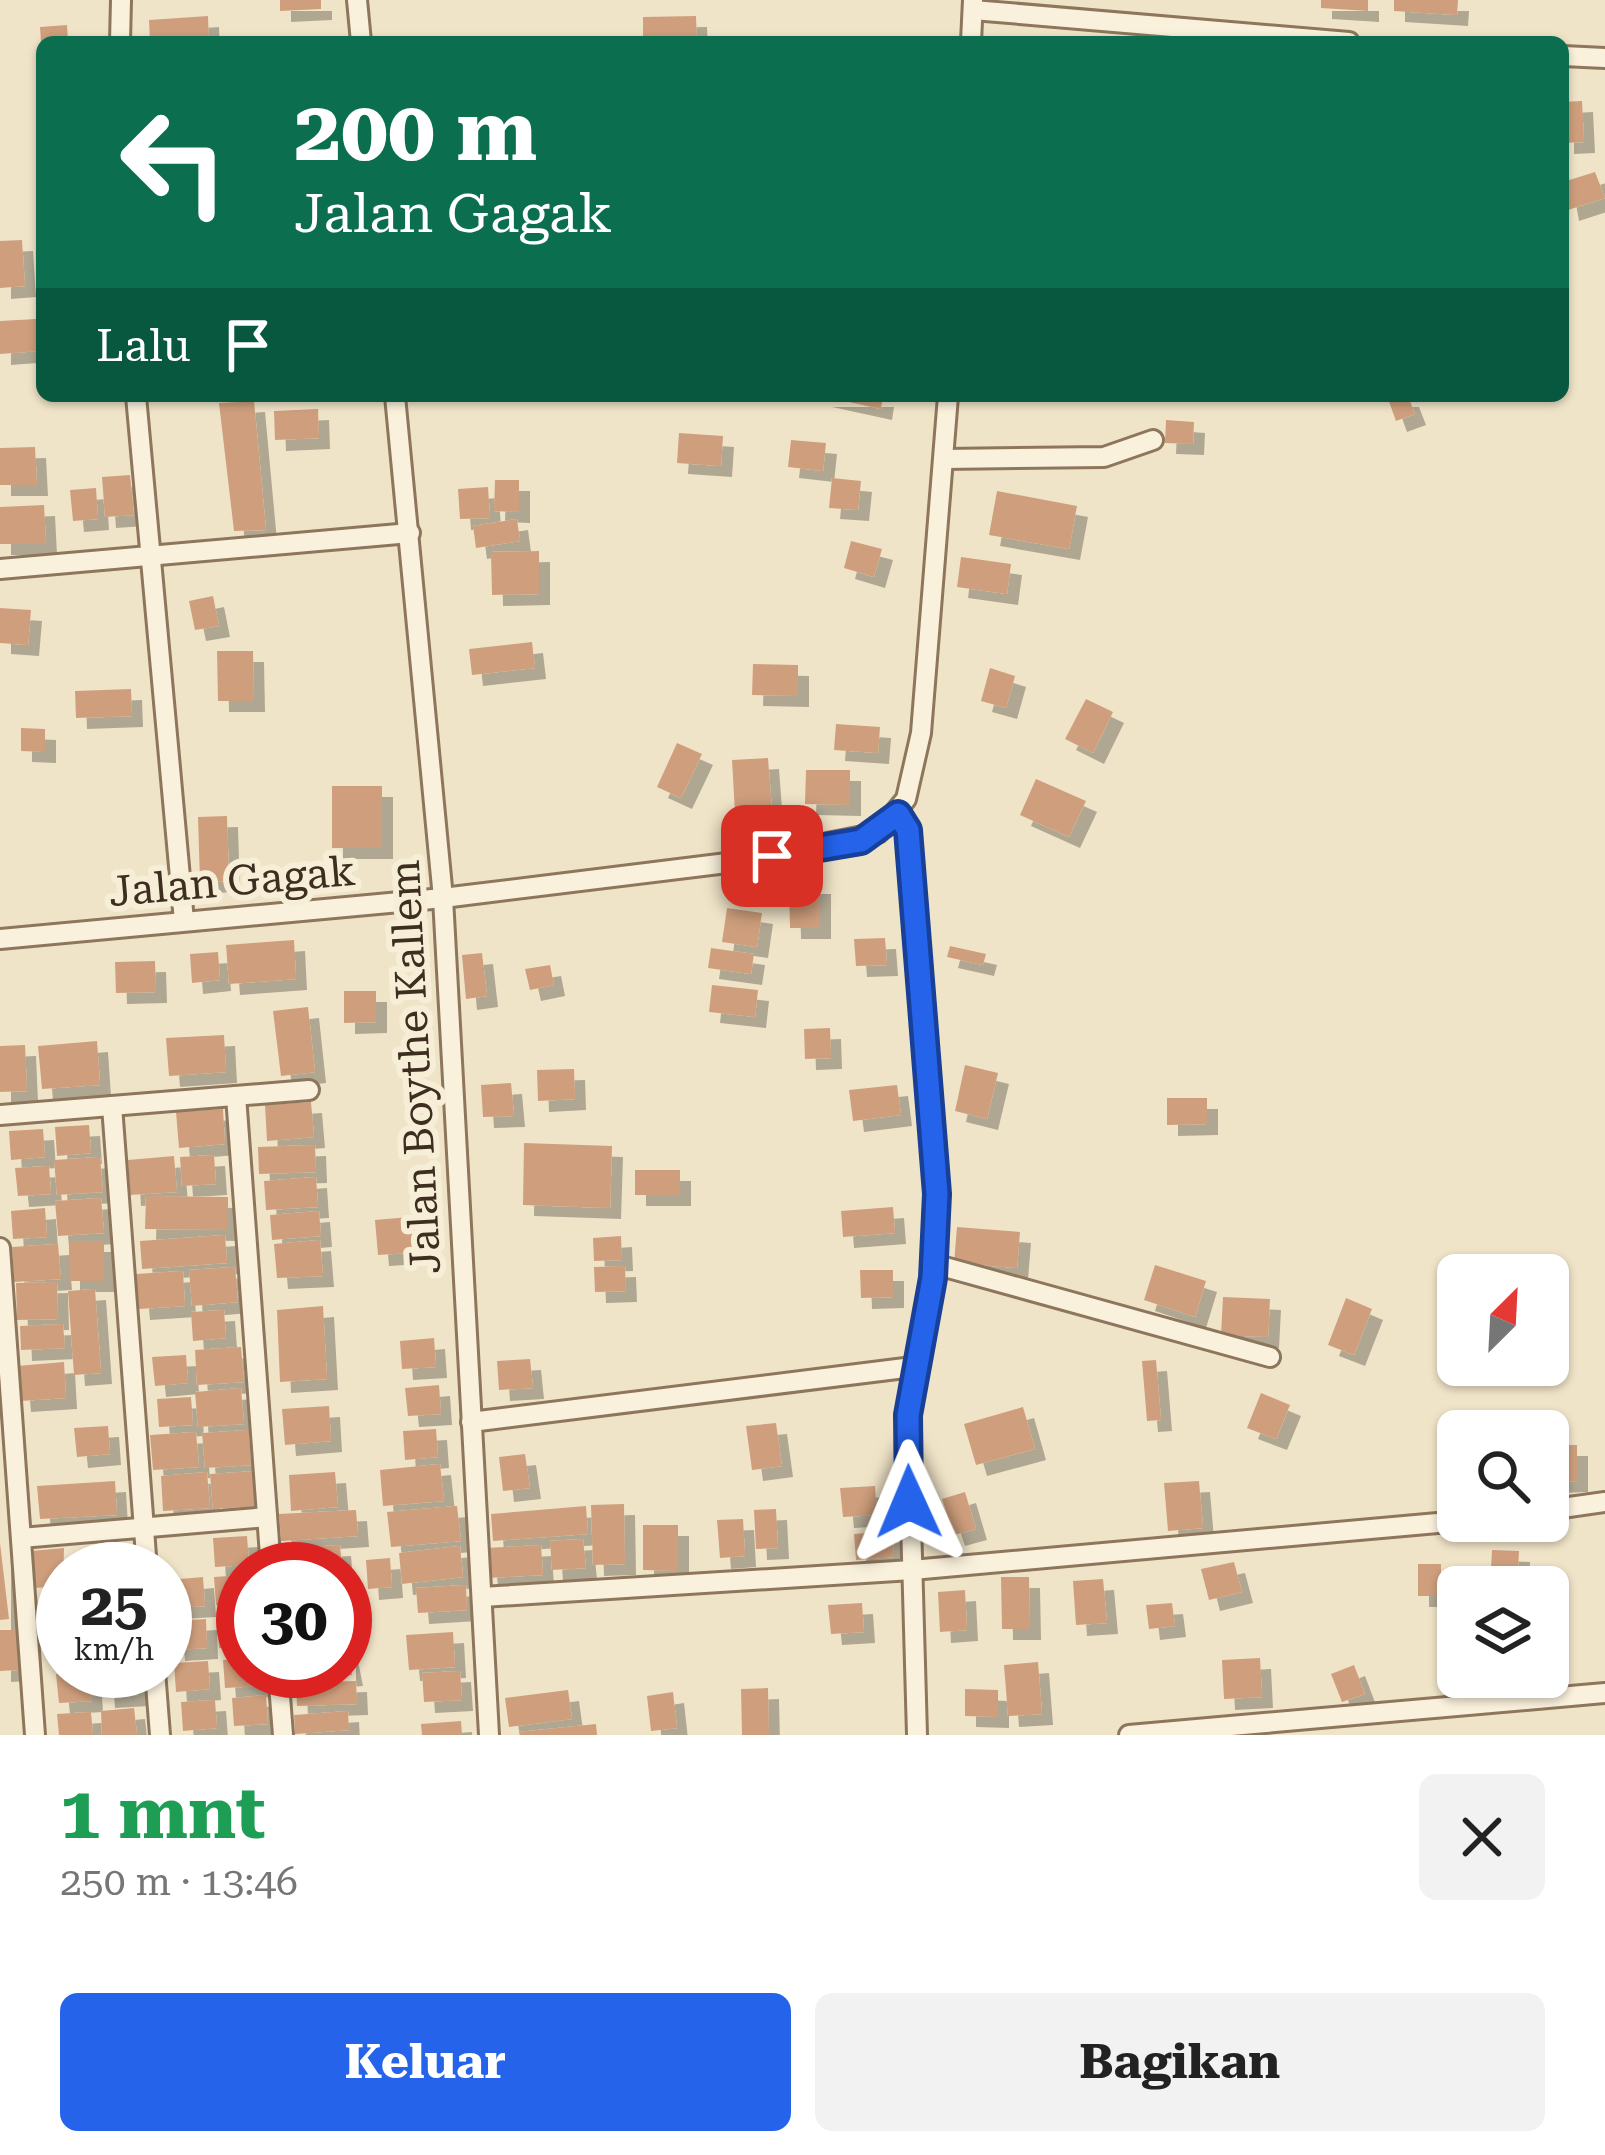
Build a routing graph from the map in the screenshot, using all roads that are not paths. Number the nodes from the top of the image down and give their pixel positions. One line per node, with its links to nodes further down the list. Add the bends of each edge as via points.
1 (121, 0): 4 (street)
2 (357, 0): 5 (street)
3 (973, 5): 6 (street); 7 (street)
4 (120, 36)
5 (360, 36)
6 (970, 36)
7 (1288, 36)
8 (1569, 56): 9 (street)
9 (1605, 58)
10 (136, 402): 16 (street)
11 (395, 402): 15 (street, Jalan Boythe Kallem)
12 (948, 402): 14 (street)
13 (1153, 440): 14 (street, via 1104,457)
14 (944, 459): 18 (street, via 921,733)
15 (410, 532): 16 (street); 19 (street, Jalan Boythe Kallem)
16 (146, 554): 17 (street); 20 (street)
17 (0, 569)
18 (898, 814): 19 (street, Jalan Gagak, via 861,841); 27 (street, via 910,843 937,1194)
19 (443, 898): 20 (street, Jalan Gagak); 30 (street, Jalan Boythe Kallem)
20 (184, 921): 21 (street, Jalan Gagak)
21 (0, 940)
22 (309, 1090): 23 (street)
23 (236, 1096): 24 (street); 34 (street)
24 (112, 1106): 25 (street); 36 (street)
25 (0, 1114)
26 (0, 1248): 31 (street)
27 (934, 1264): 28 (street); 29 (street)
28 (1270, 1357)
29 (913, 1367): 30 (street); 40 (street)
30 (471, 1422): 41 (street, Jalan Boythe Kallem)
31 (8, 1473): 37 (street)
32 (1605, 1502): 33 (street)
33 (1569, 1507)
34 (267, 1517): 36 (street); 39 (street)
35 (1437, 1523): 40 (street)
36 (144, 1528): 37 (street); 38 (street)
37 (21, 1538): 45 (street)
38 (145, 1542)
39 (269, 1542)
40 (912, 1570): 41 (street); 49 (street)
41 (482, 1597): 48 (street, Jalan Boythe Kallem)
42 (1605, 1693): 50 (street)
43 (157, 1698): 46 (street)
44 (280, 1698): 47 (street)
45 (35, 1735)
46 (160, 1735)
47 (283, 1735)
48 (490, 1735)
49 (917, 1735)
50 (1129, 1735)

